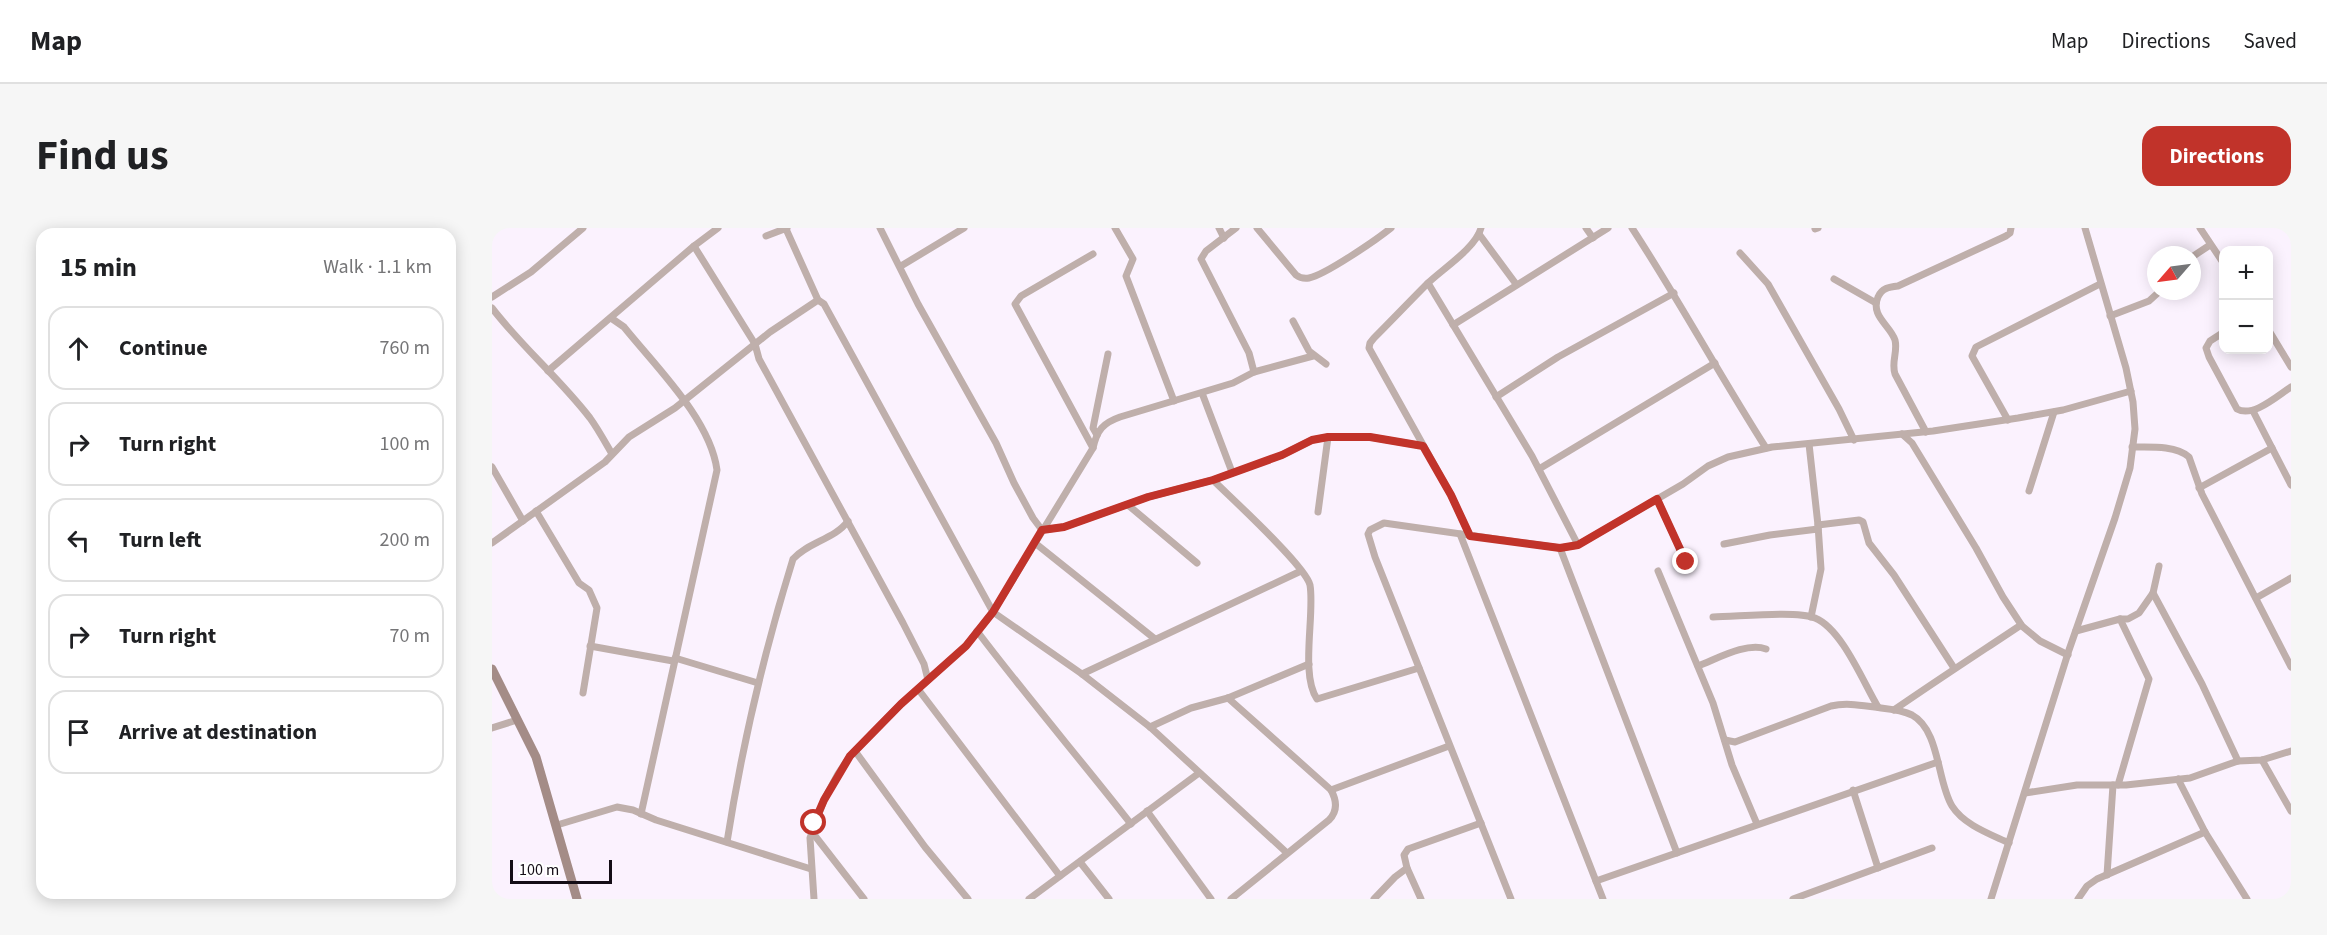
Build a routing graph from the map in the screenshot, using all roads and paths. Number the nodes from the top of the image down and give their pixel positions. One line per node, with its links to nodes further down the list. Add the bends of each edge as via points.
1 (583, 228): 33 (street, via 531,272)
2 (718, 228): 22 (street)
3 (786, 228): 18 (street); 34 (street)
4 (880, 228): 27 (street)
5 (964, 228): 27 (street)
6 (1115, 228): 57 (street, via 1132,255 1126,276)
7 (1219, 228): 19 (street)
8 (1236, 228): 19 (street)
9 (1257, 228): 10 (street, via 1303,279 1334,265)
10 (1391, 228)
11 (1586, 228): 20 (street)
12 (1608, 228): 20 (street)
13 (1632, 228): 32 (street)
14 (2011, 228): 36 (street, via 2006,236 1898,286 1888,287 1881,291)
15 (2085, 228): 31 (street)
16 (2200, 228): 21 (street)
17 (1480, 231): 29 (street); 30 (street)
18 (766, 236)
19 (1224, 238): 51 (street, via 1201,259 1249,353)
20 (1593, 238): 30 (street)
21 (2210, 245): 23 (street); 26 (street)
22 (694, 246): 39 (street); 44 (street)
23 (2201, 251)
24 (1740, 253): 66 (street, via 1767,284)
25 (1094, 254): 71 (street, via 1021,296 1016,304)
26 (2219, 258)
27 (901, 266): 90 (street)
28 (1834, 279): 36 (street)
29 (1428, 283): 41 (street); 69 (street, via 1369,348)
30 (1516, 284): 41 (street)
31 (2100, 284): 38 (street); 60 (street, via 1972,352)
32 (1674, 293): 47 (street); 55 (street, via 1558,357)
33 (492, 297)
34 (818, 300): 44 (street); 107 (street, via 824,304)
35 (2150, 300): 38 (street)
36 (1876, 303): 61 (street, via 1882,322 1895,340 1895,374)
37 (492, 308): 50 (street)
38 (2110, 316): 53 (street)
39 (611, 318): 50 (street); 56 (street, via 624,327)
40 (1293, 321): 46 (street)
41 (1453, 325): 55 (street)
42 (2219, 335): 58 (street, via 2206,348 2209,357 2232,403 2242,412)
43 (2273, 337): 49 (street)
44 (755, 344): 56 (street); 87 (street, via 759,359)
45 (1108, 354): 64 (street, via 1093,428)
46 (1314, 356): 48 (street); 51 (street)
47 (1714, 363): 72 (street); 76 (street)
48 (1326, 364)
49 (2291, 367)
50 (548, 371): 74 (street, via 590,419)
51 (1254, 372): 54 (street)
52 (2291, 387): 58 (street)
53 (2131, 391): 59 (street); 70 (street, via 2135,429)
54 (1202, 393): 57 (street); 77 (street)
55 (1496, 397): 76 (street)
56 (684, 401): 74 (street, via 629,437); 118 (street, via 709,440 717,470)
57 (1174, 401): 64 (street, via 1106,422)
58 (2253, 411): 73 (street)
59 (2054, 412): 60 (street); 81 (street)
60 (2008, 420): 61 (street)
61 (1926, 432): 62 (street)
62 (1917, 433): 63 (street); 67 (street)
63 (1902, 434): 66 (street); 67 (street)
64 (1097, 435): 71 (street)
65 (1328, 437): 69 (street, via 1370,437); 77 (street); 85 (street)
66 (1854, 440): 68 (street)
67 (1912, 443): 111 (street)
68 (1809, 444): 72 (street); 88 (street)
69 (1423, 446): 93 (street)
70 (2132, 447): 80 (street, via 2186,454); 113 (street, via 2124,493)
71 (1093, 448): 90 (street)
72 (1766, 448): 82 (street, via 1708,466)
73 (2272, 448): 79 (street); 80 (street)
74 (612, 454): 84 (street)
75 (492, 466): 86 (street)
76 (1539, 469): 97 (street)
77 (1232, 472): 78 (street)
78 (1213, 480): 83 (street); 102 (street)
79 (2291, 485)
80 (2199, 488): 106 (street)
81 (2029, 491)
82 (1657, 499): 97 (street); 100 (street)
83 (1128, 505): 90 (street, via 1064,527); 99 (street)
84 (536, 511): 86 (street); 115 (street, via 595,603)
85 (1318, 512)
86 (523, 521): 94 (street)
87 (848, 521): 89 (street); 91 (street)
88 (1818, 527): 96 (street); 109 (street, via 1821,569); 124 (street, via 1863,522 1869,543)
89 (842, 529): 91 (street); 129 (street, via 798,552 793,559)
90 (1042, 530): 95 (street)
91 (854, 531): 119 (street)
92 (1460, 534): 93 (street); 123 (street, via 1384,523 1368,534); 173 (street)
93 (1470, 536): 98 (street)
94 (492, 543)
95 (1035, 543): 107 (street); 114 (street)
96 (1724, 544)
97 (1578, 545): 98 (street)
98 (1560, 548): 166 (street)
99 (1197, 562)
100 (1686, 562)
101 (2159, 566): 105 (street)
102 (1301, 571): 114 (street); 120 (street, via 1310,583)
103 (1658, 571): 121 (street)
104 (2291, 578): 106 (street)
105 (2153, 593): 110 (street, via 2139,613 2128,620); 145 (street)
106 (2256, 598): 122 (street)
107 (993, 612): 112 (street); 127 (street)
108 (1713, 617): 109 (street)
109 (1811, 617): 133 (street, via 1833,632)
110 (2120, 619): 113 (street); 149 (street, via 2149,679)
111 (2021, 625): 117 (street, via 2040,641); 124 (street)
112 (978, 631): 126 (street); 157 (street)
113 (2076, 631): 117 (street)
114 (1155, 639): 127 (street)
115 (590, 646): 118 (street); 131 (street)
116 (1766, 649): 121 (street, via 1759,646)
117 (2068, 655): 152 (street)
118 (674, 659): 129 (street); 155 (street)
119 (924, 664): 126 (street); 128 (street)
120 (1309, 664): 123 (street, via 1317,699); 132 (street)
121 (1698, 666): 138 (street)
122 (2291, 667)
123 (1419, 668): 140 (street)
124 (1954, 668): 134 (street)
125 (492, 669): 135 (main road)
126 (938, 671): 128 (street)
127 (1082, 674): 136 (street)
128 (928, 680): 130 (street)
129 (758, 682): 162 (street)
130 (918, 689): 141 (street); 172 (street)
131 (583, 693)
132 (1227, 698): 136 (street, via 1191,708); 150 (street)
133 (1878, 707): 134 (street); 139 (street, via 1844,703 1831,706)
134 (1894, 710): 146 (street, via 1912,715 1920,722)
135 (517, 720): 137 (street); 159 (main road, via 536,757)
136 (1150, 727): 147 (street)
137 (492, 728)
138 (1725, 740): 139 (street); 142 (street)
139 (1735, 742): 142 (street)
140 (1449, 746): 150 (street); 156 (street)
141 (855, 751): 160 (street, via 824,800); 177 (street)
142 (1728, 751): 158 (street)
143 (2291, 751): 144 (street)
144 (2262, 760): 145 (street); 154 (street)
145 (2238, 761): 148 (street)
146 (1938, 762): 151 (street); 163 (street, via 1943,789 1957,813)
147 (1199, 773): 153 (street); 165 (street)
148 (2178, 779): 149 (street); 161 (street)
149 (2116, 785): 152 (street, via 2078,785); 171 (street)
150 (1332, 790): 165 (street, via 1337,807 1334,815)
151 (1853, 790): 158 (street); 169 (street)
152 (2025, 793): 163 (street)
153 (1148, 811): 157 (street); 180 (street)
154 (2291, 811)
155 (641, 813): 159 (street, via 607,808); 162 (street)
156 (1481, 823): 168 (street, via 1408,849 1404,855); 184 (street)
157 (1131, 824): 167 (street)
158 (1758, 824): 166 (street)
159 (557, 825): 174 (main road)
160 (812, 832): 170 (street); 176 (street)
161 (2205, 832): 171 (street); 189 (street)
162 (727, 842): 170 (street)
163 (2009, 843): 187 (street)
164 (1932, 848): 169 (street)
165 (1287, 853): 181 (street)
166 (1677, 853): 173 (street)
167 (1080, 862): 172 (street); 179 (street)
168 (1407, 868): 182 (street); 183 (street)
169 (1878, 868): 186 (street)
170 (811, 869): 175 (street)
171 (2107, 875): 188 (street, via 2087,886)
172 (1060, 876): 178 (street)
173 (1596, 881): 185 (street)
174 (577, 899)
175 (814, 899)
176 (864, 899)
177 (968, 899)
178 (1029, 899)
179 (1109, 899)
180 (1211, 899)
181 (1231, 899)
182 (1374, 899)
183 (1421, 899)
184 (1511, 899)
185 (1603, 899)
186 (1793, 899)
187 (1991, 899)
188 (2078, 899)
189 (2247, 899)

